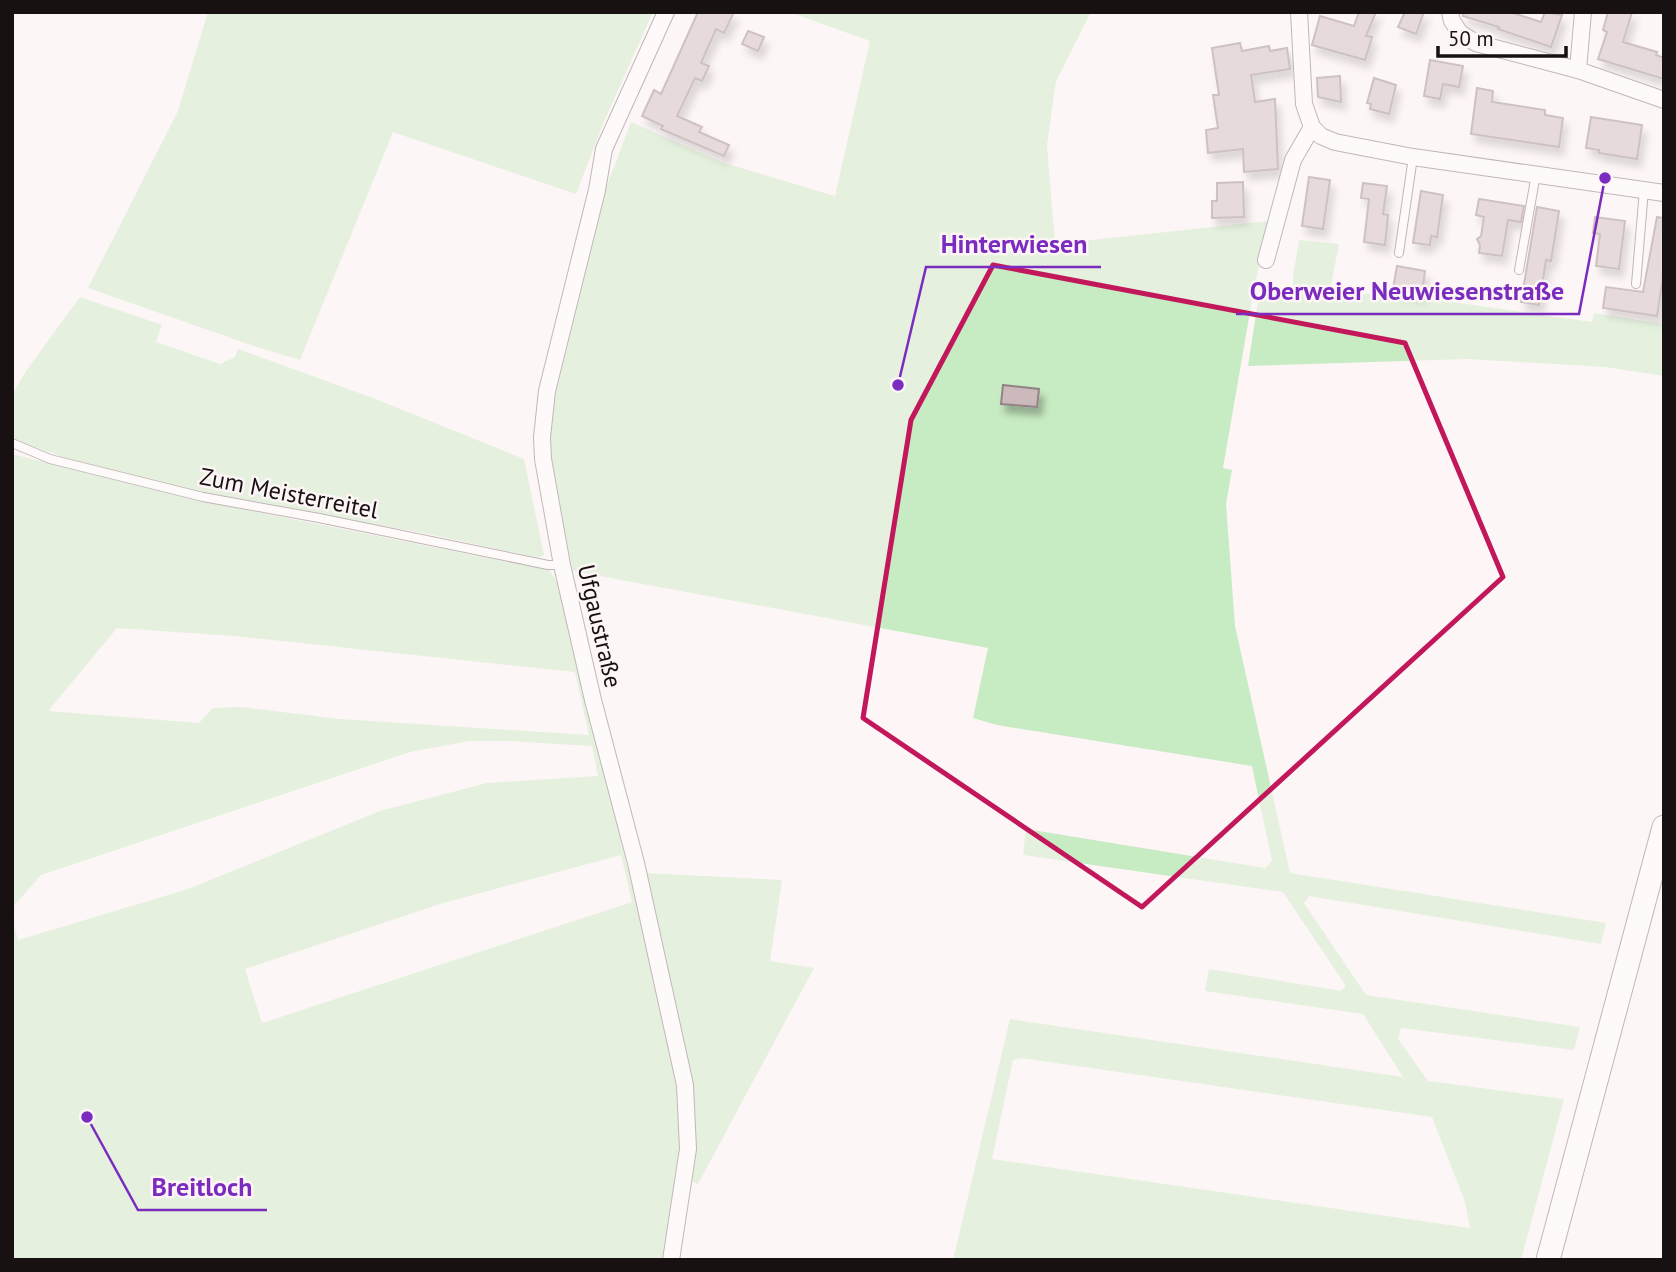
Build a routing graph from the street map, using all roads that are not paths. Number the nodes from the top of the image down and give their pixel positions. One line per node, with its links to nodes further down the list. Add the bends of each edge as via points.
1 (666, 12): 17 (street, Ufgaustraße, via 604,149 547,391 543,459)
2 (1299, 12): 7 (street, via 1304,104)
3 (1450, 12): 5 (street, via 1460,33 1476,43)
4 (1583, 12): 5 (street)
5 (1578, 71): 6 (street)
6 (1664, 100)
7 (1312, 127): 8 (street, via 1335,142); 13 (street, via 1293,160)
8 (1413, 157): 9 (street); 12 (lane)
9 (1536, 174): 10 (street); 14 (lane)
10 (1644, 190): 11 (street); 15 (lane)
11 (1663, 191)
12 (1399, 253)
13 (1266, 260)
14 (1519, 270)
15 (1636, 284)
16 (12, 443): 17 (lane, Zum Meisterreitel, via 50,459 203,498)
17 (562, 565): 19 (street, Ufgaustraße, via 685,1085 688,1149)
18 (1664, 827): 20 (main road)
19 (671, 1260)
20 (1548, 1260)

